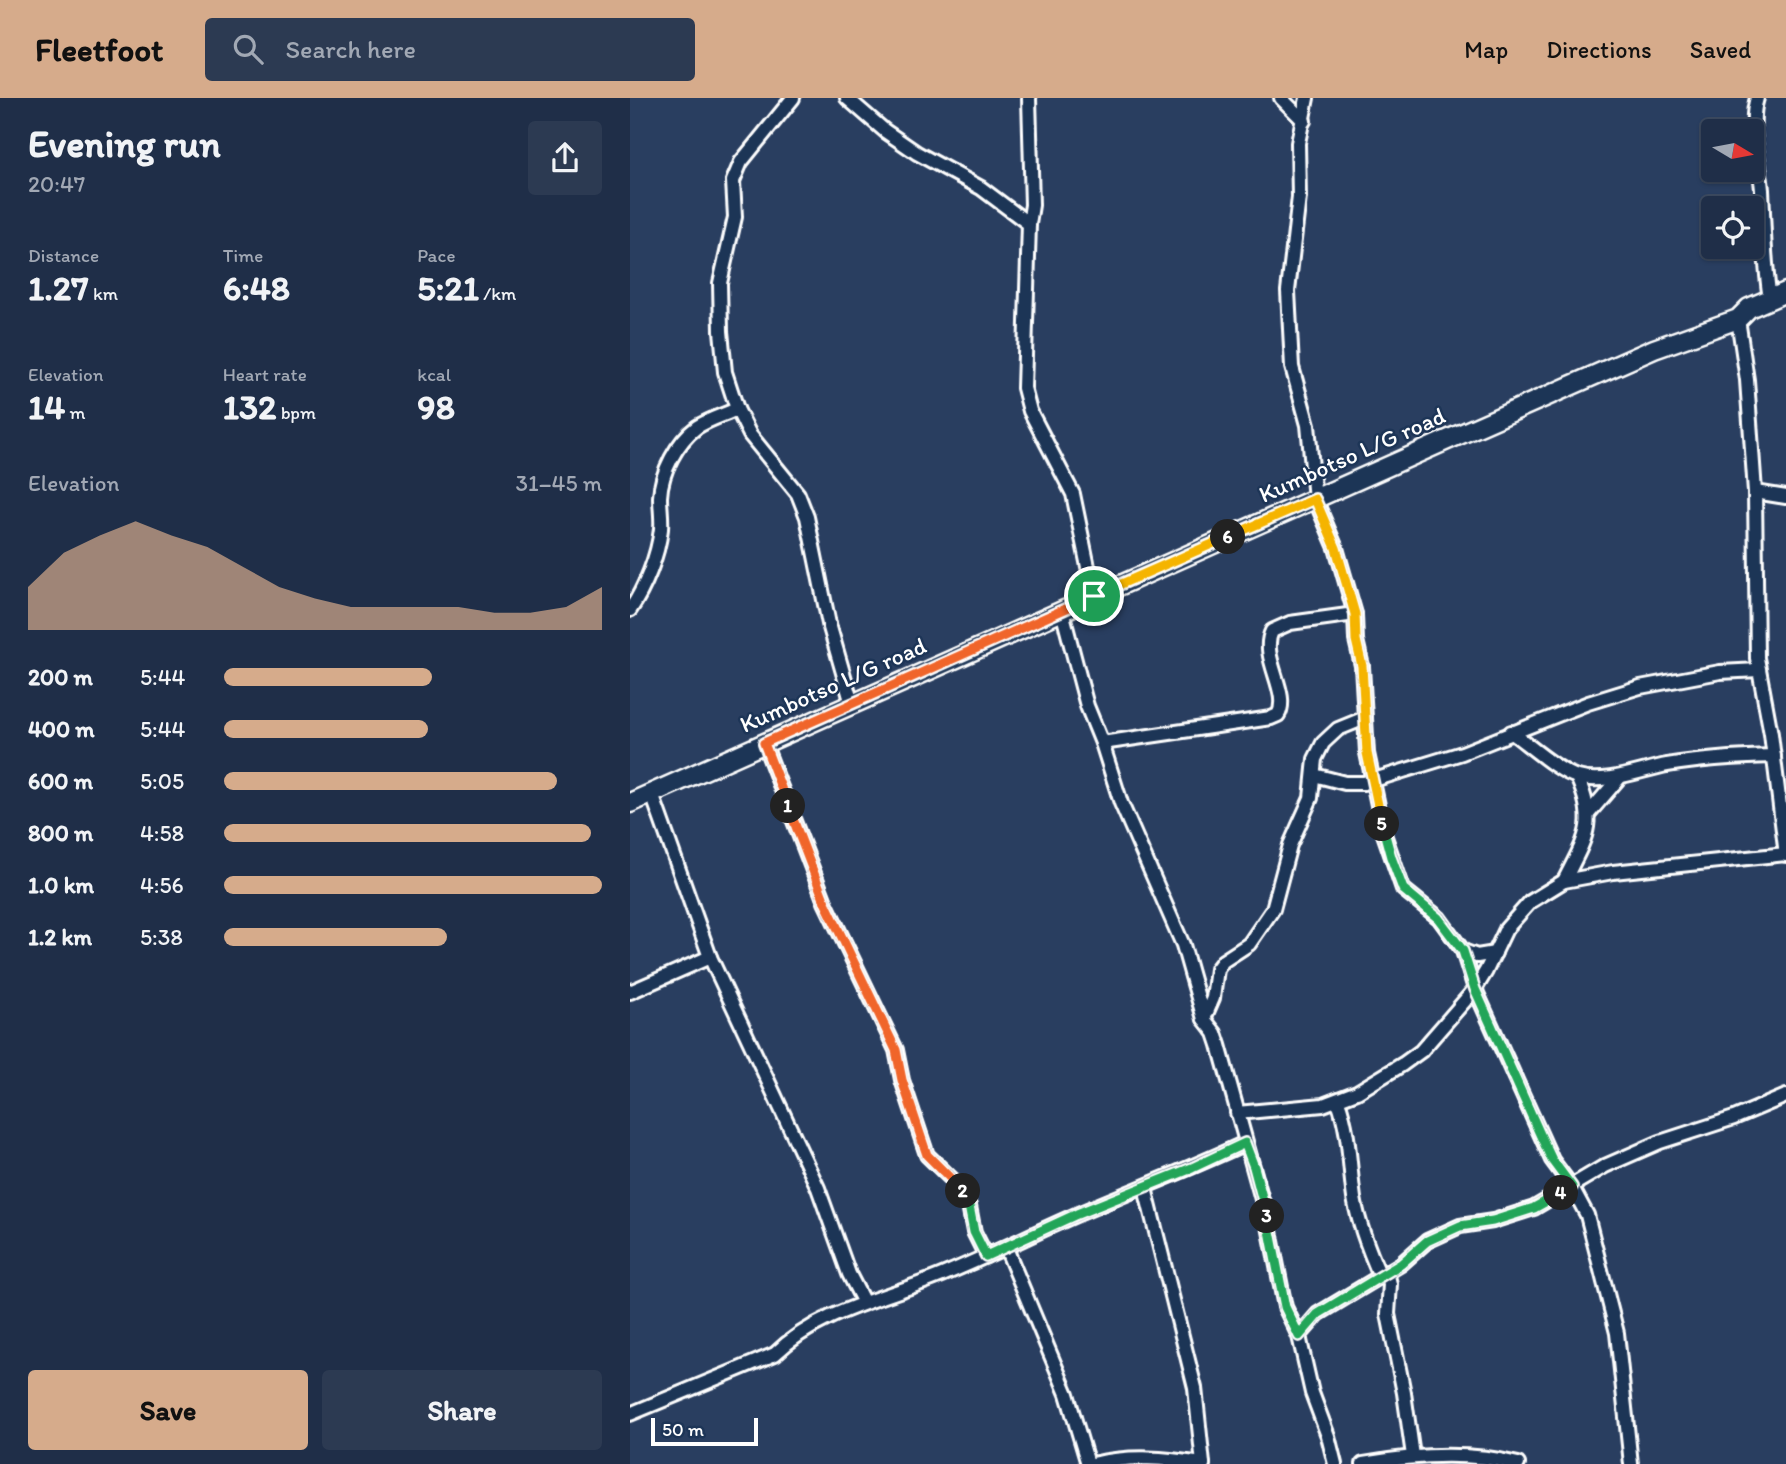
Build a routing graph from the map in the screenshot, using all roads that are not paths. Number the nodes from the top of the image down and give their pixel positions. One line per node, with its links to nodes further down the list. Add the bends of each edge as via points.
1 (793, 98): 11 (street, via 741,162 733,181 735,217 720,303 725,372)
2 (847, 98): 8 (street, via 916,153 981,188)
3 (1029, 98): 8 (street)
4 (1282, 98): 7 (street)
5 (1307, 98): 7 (street)
6 (1757, 98): 9 (street, via 1764,258)
7 (1304, 121): 14 (street, via 1298,143 1299,197 1288,291 1289,332 1292,367 1308,425)
8 (1029, 224): 15 (street, via 1024,388 1030,411 1073,494)
9 (1778, 295): 10 (main road, Kumbotso L/G road, via 1749,307)
10 (1738, 319): 12 (street); 14 (main road, Kumbotso L/G road, via 1654,349)
11 (737, 409): 16 (street, via 698,427 670,462 661,482 656,552); 20 (street, via 750,435 798,494 807,517 829,624)
12 (1755, 492): 13 (street); 19 (street)
13 (1786, 498)
14 (1315, 499): 15 (main road, Kumbotso L/G road); 18 (street, via 1336,548)
15 (1094, 596): 17 (main road, Kumbotso L/G road)
16 (630, 610)
17 (1062, 611): 20 (main road, Kumbotso L/G road); 24 (street, via 1087,706)
18 (1355, 614): 21 (street); 24 (street, via 1290,623 1272,631 1267,643 1282,704 1278,715)
19 (1759, 670): 22 (street, via 1720,672 1640,687); 25 (street)
20 (852, 704): 23 (main road, Kumbotso L/G road)
21 (1365, 718): 26 (street, via 1338,729 1323,743); 29 (street)
22 (1511, 732): 28 (street); 29 (street)
23 (764, 743): 30 (main road, Kumbotso L/G road); 48 (street, via 825,902 896,1050 927,1155 967,1196 974,1232)
24 (1102, 743): 40 (street, via 1121,803 1184,945)
25 (1774, 756): 27 (street, via 1714,758); 33 (street)
26 (1314, 775): 29 (street, via 1356,784); 40 (street, via 1311,798 1290,845 1273,909 1249,944 1217,969)
27 (1620, 777): 28 (street); 32 (street)
28 (1577, 778): 32 (street)
29 (1373, 779): 35 (street, via 1384,834 1403,889 1438,918)
30 (652, 794): 31 (main road, Kumbotso L/G road); 37 (street)
31 (630, 803)
32 (1589, 813): 34 (street, via 1586,834)
33 (1786, 855): 34 (street)
34 (1564, 881): 36 (street, via 1530,902 1506,929)
35 (1463, 951): 36 (street, via 1477,956); 38 (street)
36 (1495, 953): 38 (street)
37 (710, 957): 39 (street); 50 (street, via 818,1188)
38 (1475, 989): 42 (street, via 1421,1051); 45 (street, via 1552,1160)
39 (630, 992)
40 (1204, 1019): 43 (street, via 1215,1032)
41 (1786, 1096): 45 (street, via 1624,1157)
42 (1338, 1101): 43 (street); 49 (street, via 1349,1138 1360,1226)
43 (1237, 1113): 44 (street)
44 (1245, 1143): 46 (street); 51 (street, via 1268,1221 1285,1307)
45 (1572, 1187): 49 (street, via 1534,1208 1439,1235); 60 (street, via 1587,1215 1617,1334)
46 (1145, 1188): 47 (street); 56 (street, via 1195,1388)
47 (1006, 1248): 48 (street); 54 (street, via 1067,1394)
48 (986, 1256): 50 (street, via 894,1294)
49 (1384, 1274): 51 (street, via 1318,1314); 53 (street, via 1390,1284 1388,1314)
50 (863, 1301): 52 (street, via 790,1340 775,1354)
51 (1299, 1336): 57 (street, via 1311,1392)
52 (630, 1414)
53 (1413, 1456): 58 (street); 59 (street, via 1497,1458)
54 (1088, 1464)
55 (1093, 1464): 56 (street, via 1129,1458)
56 (1203, 1464)
57 (1335, 1464)
58 (1363, 1464)
59 (1518, 1464)
60 (1630, 1464)

